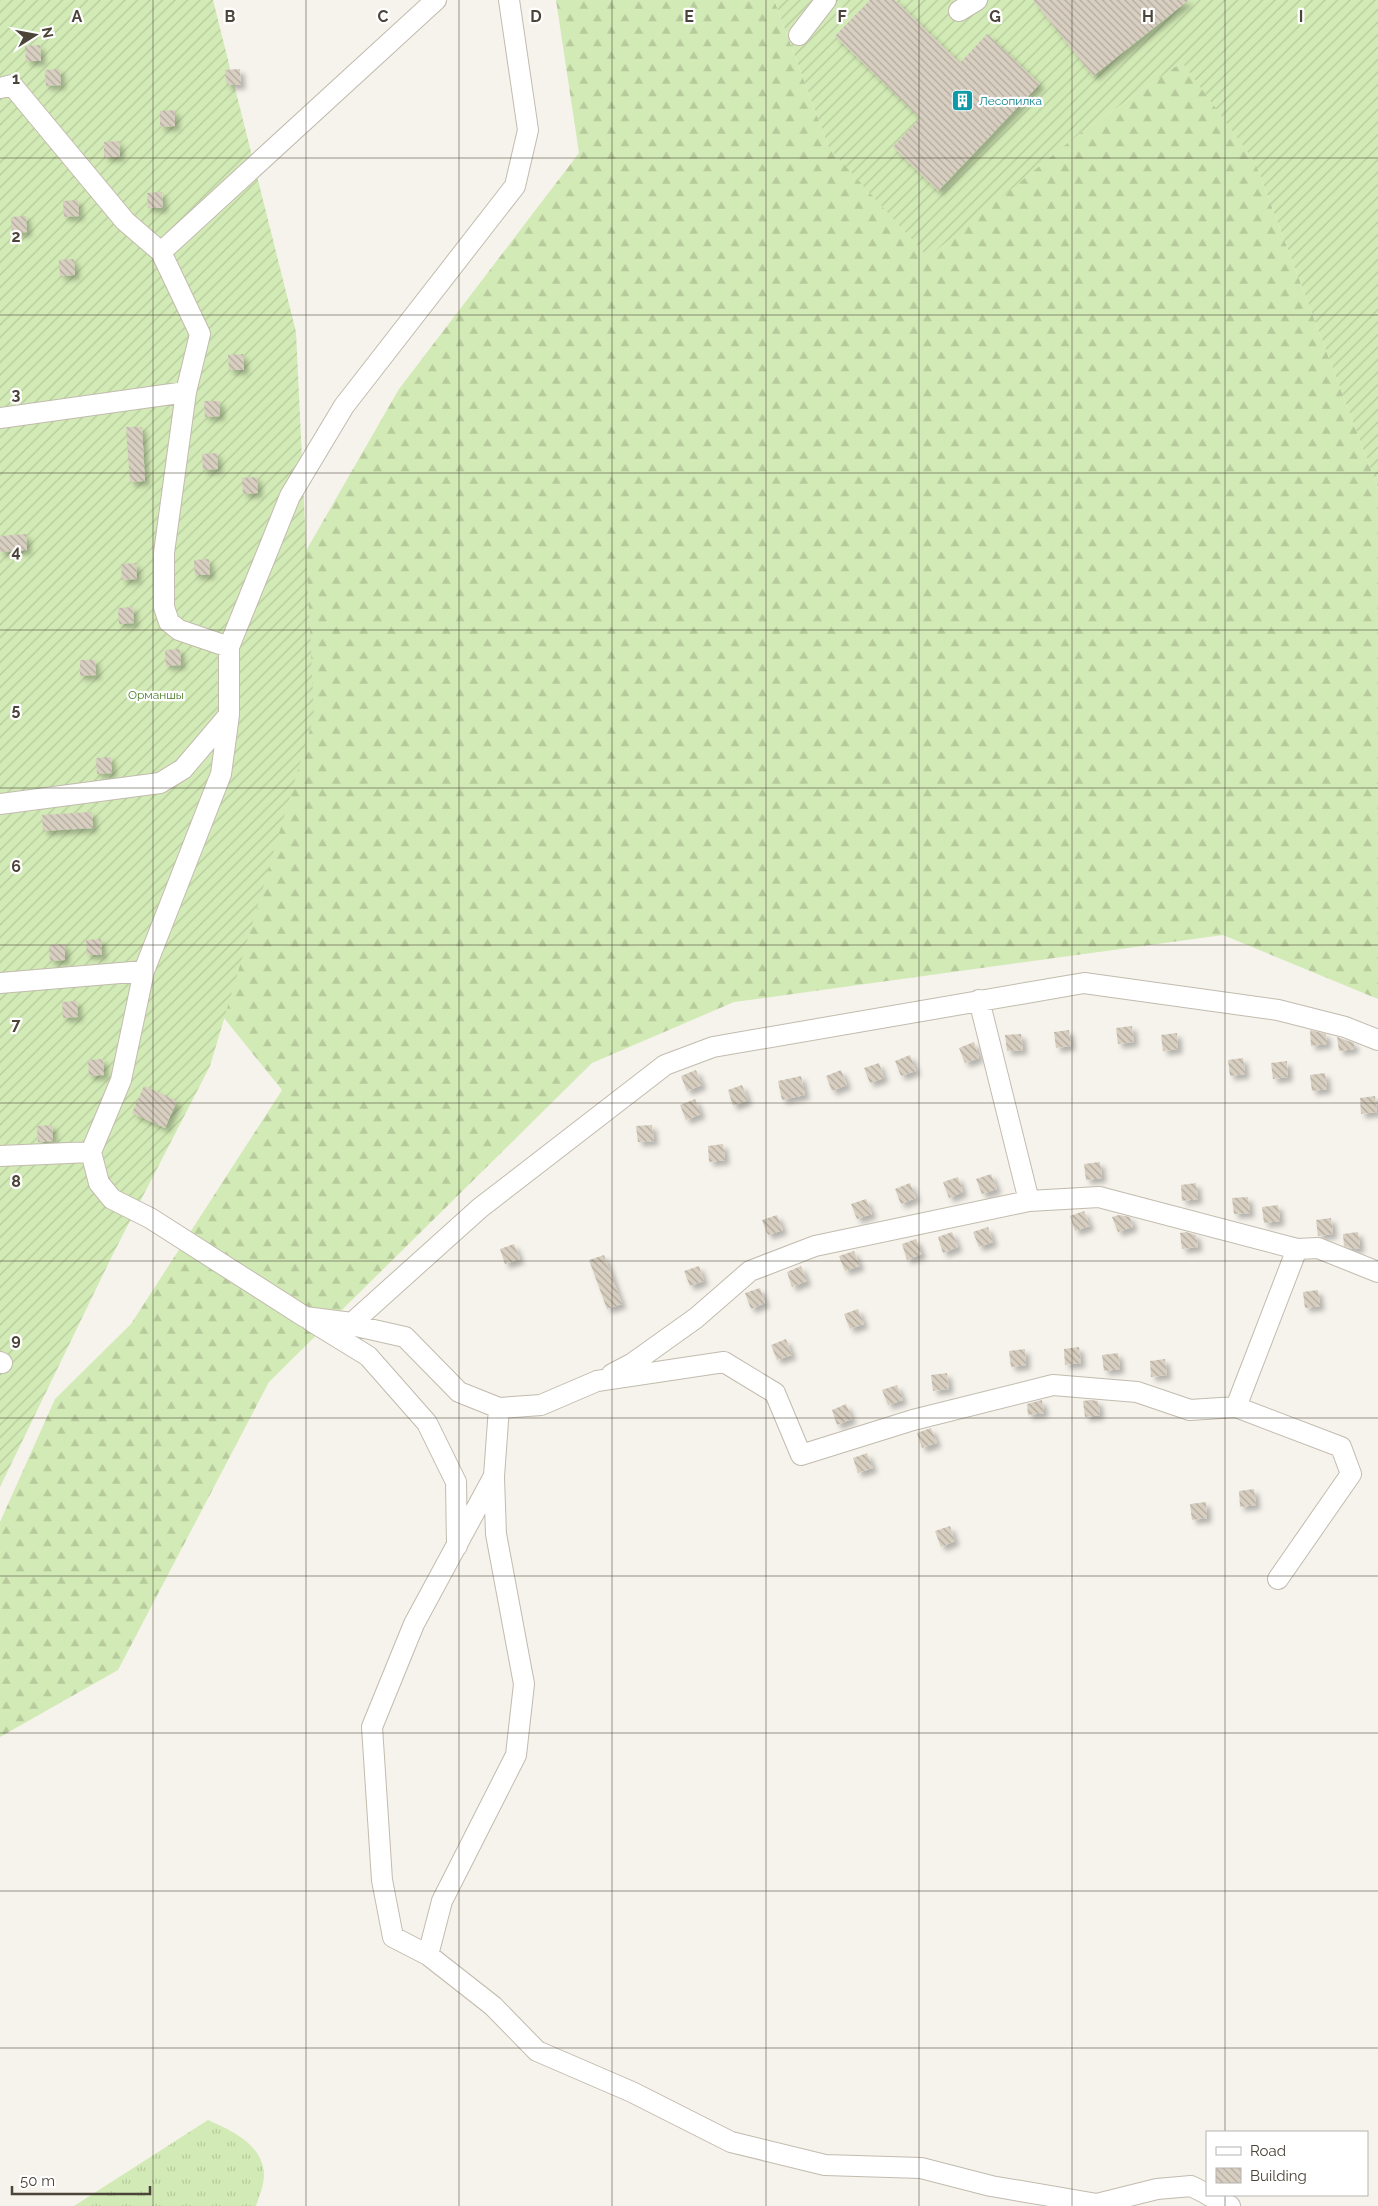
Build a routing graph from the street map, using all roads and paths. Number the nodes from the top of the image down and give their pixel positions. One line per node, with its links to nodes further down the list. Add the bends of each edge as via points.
1 (436, 0): 8 (street)
2 (509, 0): 11 (street, via 528,130 516,186 344,406 290,496)
3 (826, 0): 6 (street)
4 (977, 0): 5 (street)
5 (959, 11)
6 (800, 36)
7 (0, 88): 8 (street, via 12,85 125,221)
8 (162, 252): 9 (street, via 200,334)
9 (186, 392): 10 (street); 11 (street, via 164,553 164,607 168,622 178,630)
10 (0, 418)
11 (229, 647): 12 (street)
12 (229, 715): 13 (street, via 183,769 160,783); 14 (street, via 221,774)
13 (0, 804)
14 (144, 971): 15 (street); 18 (street, via 121,1080)
15 (0, 983)
16 (979, 1000): 17 (street, via 1084,983 1278,1010 1345,1027); 20 (street); 24 (street, via 713,1047 665,1065 480,1208)
17 (1378, 1040)
18 (91, 1152): 19 (street); 23 (street, via 99,1183 112,1198 150,1218)
19 (0, 1156)
20 (1029, 1201): 21 (street, via 1099,1197); 25 (street, via 815,1246 750,1271 696,1318 633,1364)
21 (1297, 1249): 22 (street, via 1318,1248); 26 (street)
22 (1378, 1272)
23 (305, 1317): 24 (street); 29 (street, via 368,1356 427,1423 456,1482)
24 (352, 1323): 27 (street, via 405,1337 459,1392)
25 (597, 1381): 26 (street, via 724,1362 775,1393 801,1455 913,1420 1053,1385 1137,1392 1190,1410); 27 (street, via 541,1405)
26 (1236, 1407): 30 (street, via 1341,1447 1351,1474)
27 (499, 1408): 28 (street)
28 (494, 1476): 29 (street); 31 (street, via 496,1534 524,1684 516,1755 442,1901)
29 (457, 1546): 31 (street, via 414,1624 372,1727 382,1880 393,1938)
30 (1278, 1579)
31 (428, 1955): 32 (street, via 494,2006 537,2051 632,2092 731,2142 825,2166 921,2168 991,2186 1097,2204 1156,2189 1191,2186)
32 (1206, 2194)
33 (1211, 2196): 34 (street)
34 (1230, 2206)

